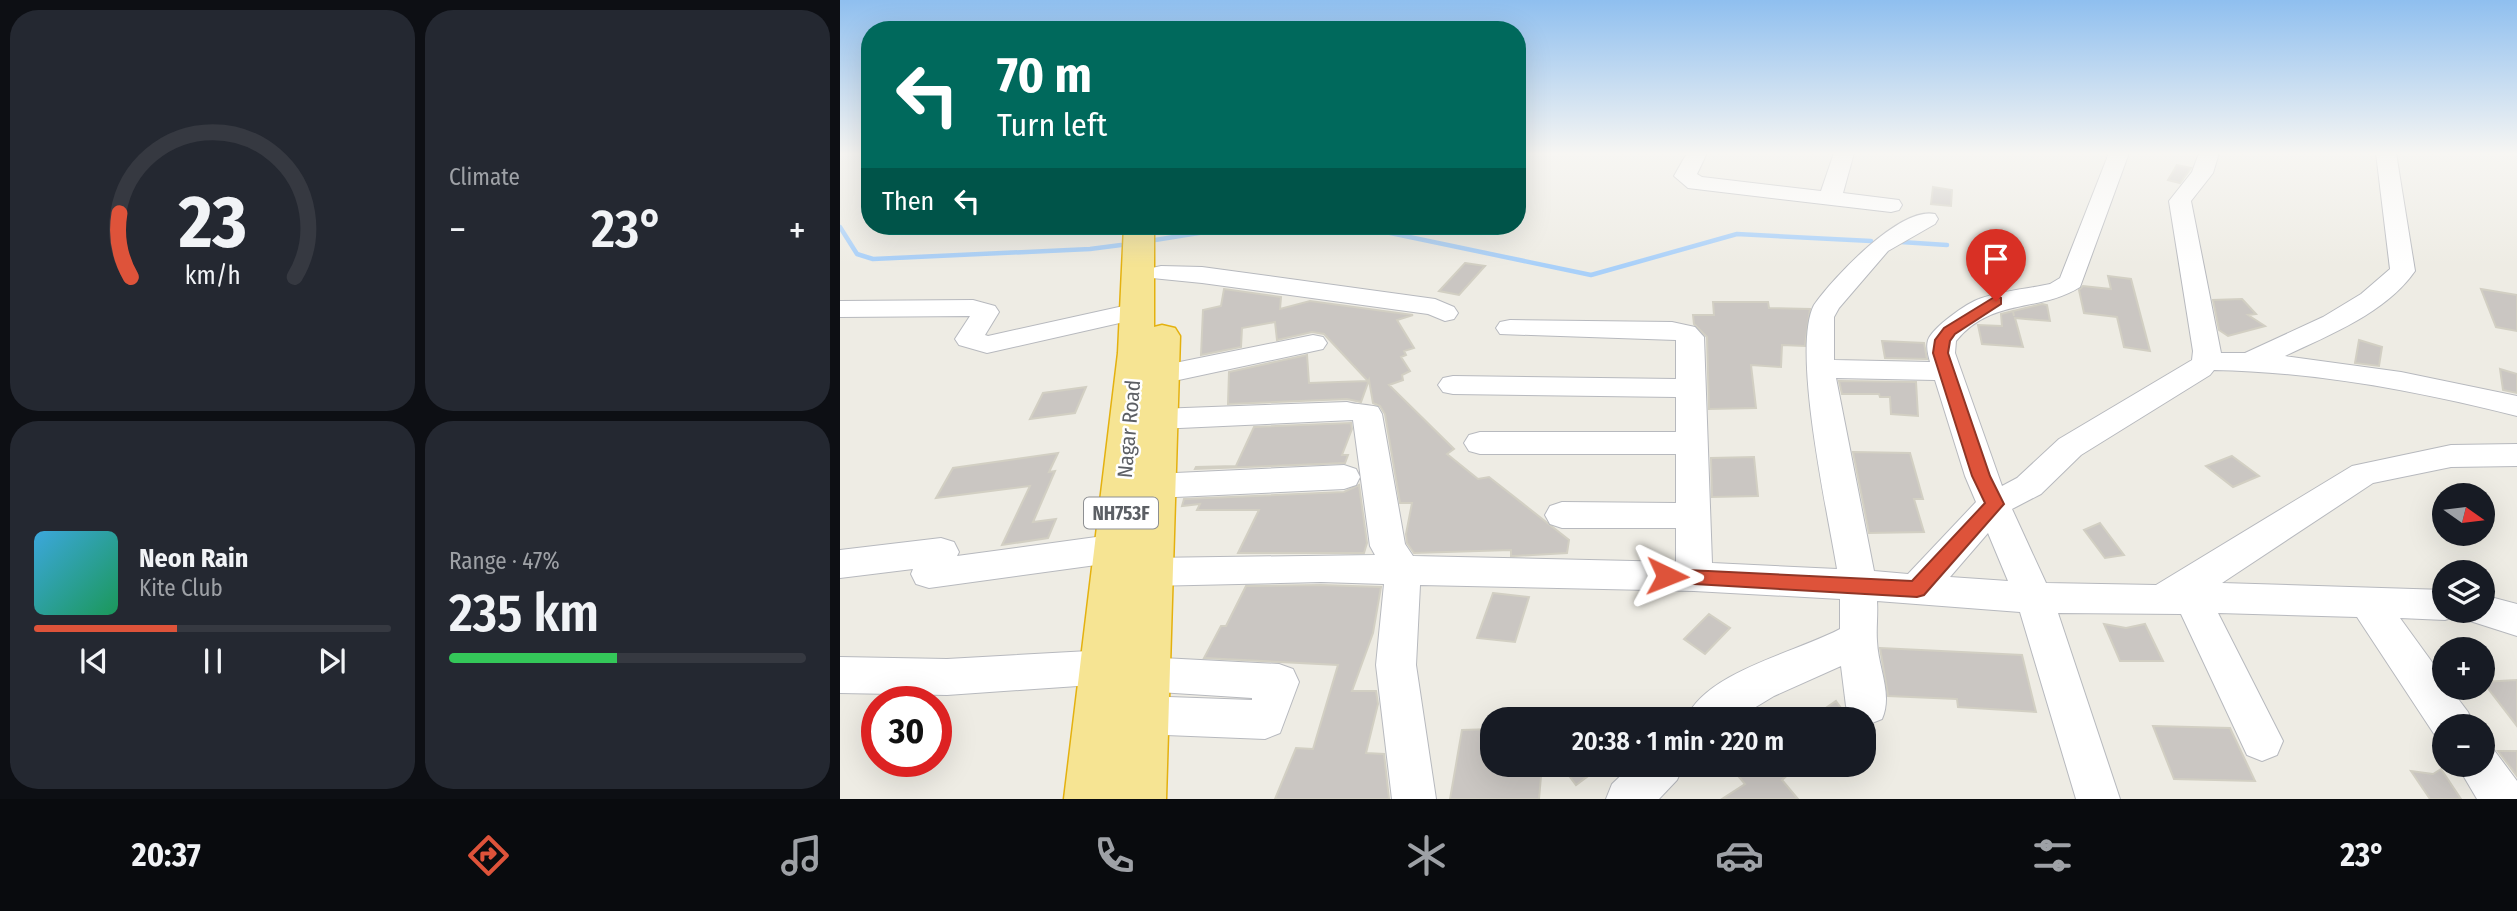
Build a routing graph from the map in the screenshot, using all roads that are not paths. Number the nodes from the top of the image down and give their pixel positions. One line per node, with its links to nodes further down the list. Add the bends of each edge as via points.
1 (1761, 190): 6 (street)
2 (1832, 190): 6 (street)
3 (2105, 190): 18 (street, via 2071,282 2058,290 1996,301 1968,318 1942,340)
4 (2188, 190): 15 (street, via 2180,201)
5 (2391, 190): 16 (street, via 2403,271 2388,288 2352,311)
6 (1830, 198): 7 (street)
7 (1891, 205)
8 (1927, 219): 17 (street, via 1880,246 1827,304 1821,317)
9 (1156, 240): 11 (highway, Nagar Road / NH753F); 12 (street, via 1202,275 1435,307); 19 (highway, Nagar Road / NH753F)
10 (840, 309): 11 (street, via 973,308 986,312 969,339 987,345)
11 (1137, 311): 32 (highway, Nagar Road / NH753F)
12 (1445, 313)
13 (1510, 328): 21 (street, via 1685,333 1690,337)
14 (1314, 343): 19 (street)
15 (2206, 361): 16 (street); 29 (street, via 2200,369 2070,447 2029,486)
16 (2251, 361): 22 (street, via 2335,369)
17 (1820, 369): 18 (street); 36 (street)
18 (1947, 371): 29 (street)
19 (1160, 375): 23 (highway, Nagar Road / NH753F)
20 (1453, 384): 21 (street)
21 (1691, 388): 25 (street)
22 (2517, 405)
23 (1158, 419): 28 (highway, Nagar Road / NH753F); 34 (street, via 1357,413 1388,546)
24 (1480, 443): 25 (street)
25 (1692, 443): 31 (street)
26 (2517, 455): 39 (street, via 2451,456 2364,474 2188,586)
27 (1343, 477): 28 (street)
28 (1154, 486): 32 (highway, Nagar Road / NH753F)
29 (1994, 504): 37 (street); 38 (street)
30 (1562, 515): 31 (street)
31 (1693, 516): 35 (street)
32 (1133, 560): 33 (street, via 929,574 940,552); 34 (street); 44 (highway, Nagar Road / NH753F)
33 (840, 564)
34 (1404, 570): 35 (street); 53 (street, via 1396,665)
35 (1694, 577): 36 (street)
36 (1858, 585): 37 (street); 42 (street)
37 (1917, 589): 38 (street)
38 (2034, 598): 39 (street); 55 (street)
39 (2176, 599): 40 (street); 48 (street)
40 (2367, 601): 41 (street); 47 (street)
41 (2432, 604)
42 (1857, 639): 45 (street); 46 (street, via 1760,682)
43 (840, 674): 44 (street)
44 (1130, 685): 51 (highway, Nagar Road / NH753F); 52 (highway, Nagar Road / NH753F)
45 (1867, 706)
46 (1722, 707)
47 (2445, 714)
48 (2262, 741)
49 (1650, 777): 54 (street)
50 (2487, 777): 56 (street)
51 (1093, 799)
52 (1137, 799)
53 (1414, 799)
54 (1628, 799)
55 (2098, 799)
56 (2503, 799)

